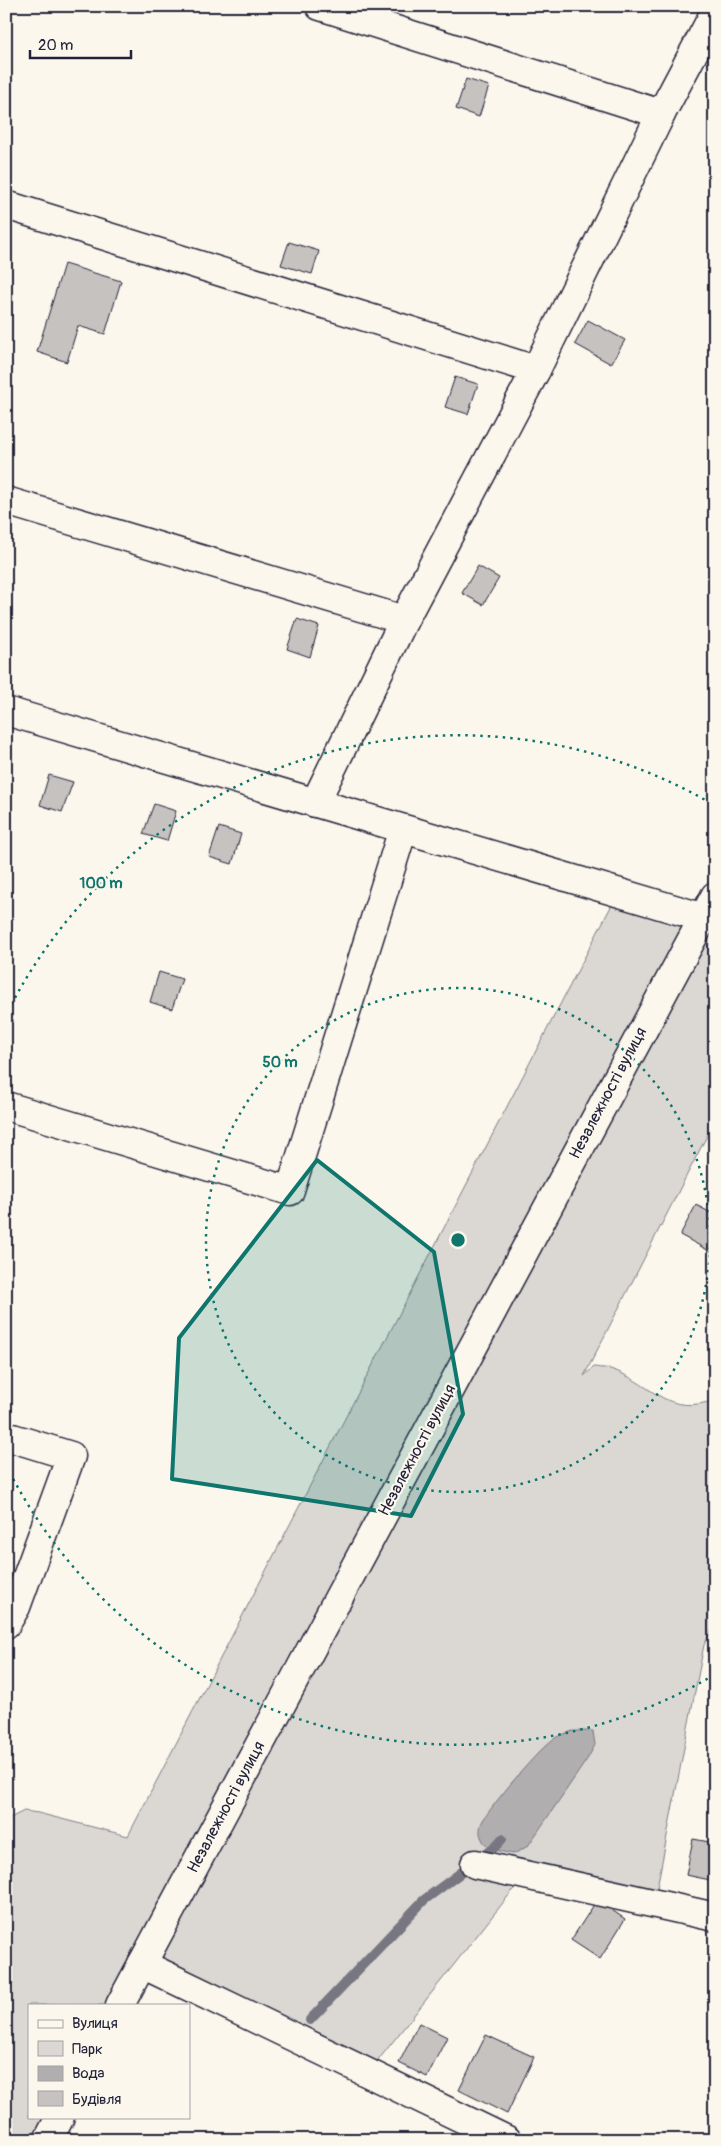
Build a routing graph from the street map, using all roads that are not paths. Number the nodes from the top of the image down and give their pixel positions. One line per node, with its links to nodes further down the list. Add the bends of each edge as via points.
1 (320, 6): 3 (street)
2 (715, 12): 3 (street)
3 (661, 114): 5 (street)
4 (6, 205): 5 (street)
5 (536, 370): 7 (street)
6 (6, 501): 7 (street)
7 (404, 620): 9 (street)
8 (6, 711): 9 (street)
9 (315, 803): 10 (street)
10 (403, 829): 11 (street); 12 (street, via 290,1192)
11 (708, 907): 17 (street, Незалежності вулиця)
12 (6, 1106)
13 (6, 1436): 14 (street, via 71,1456 16,1607)
14 (6, 1624)
15 (475, 1864): 16 (street)
16 (715, 1917)
17 (142, 1964): 18 (street, Незалежності вулиця); 21 (street)
18 (121, 2004)
19 (59, 2118): 20 (street)
20 (48, 2140)
21 (507, 2140)

